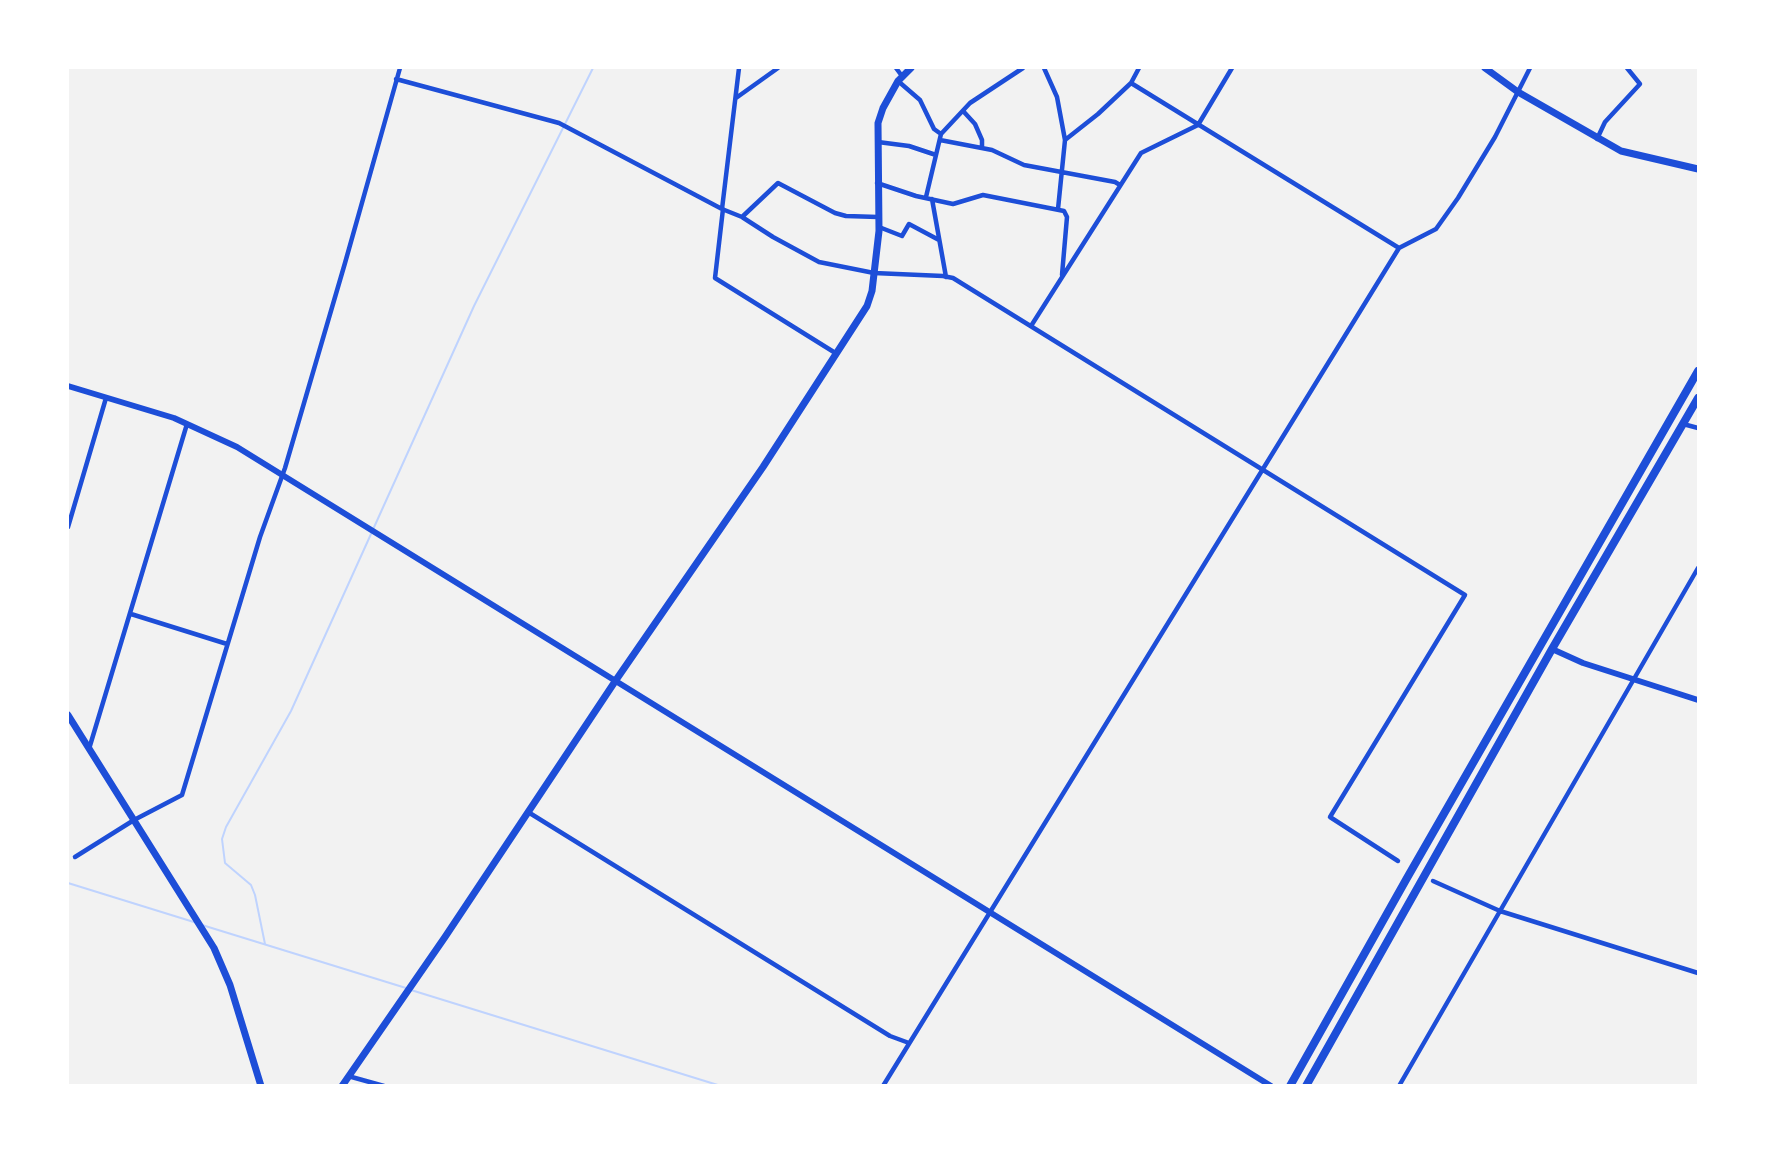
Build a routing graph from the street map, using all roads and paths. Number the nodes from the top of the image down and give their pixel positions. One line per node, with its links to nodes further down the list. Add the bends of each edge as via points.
1 (399, 68): 13 (street)
2 (739, 68): 17 (street)
3 (778, 68): 17 (street)
4 (896, 68): 14 (street)
5 (911, 68): 14 (main road)
6 (1023, 68): 18 (street, via 987,90)
7 (1044, 68): 23 (street, via 1057,97)
8 (1139, 68): 15 (street)
9 (1232, 68): 19 (street)
10 (1485, 68): 16 (main road)
11 (1530, 68): 16 (street)
12 (1627, 68): 21 (street, via 1640,84 1605,122)
13 (396, 79): 32 (street, via 559,123); 52 (street)
14 (900, 79): 20 (street, via 920,100 934,129); 24 (main road, via 883,108)
15 (1131, 82): 19 (street); 23 (street)
16 (1518, 92): 21 (main road); 38 (street, via 1496,137 1436,229)
17 (736, 98): 32 (street)
18 (964, 112): 20 (street); 25 (street, via 975,124)
19 (1198, 125): 30 (street, via 1141,153); 38 (street)
20 (941, 134): 22 (street)
21 (1597, 138): 27 (main road, via 1621,151)
22 (940, 140): 25 (street); 26 (street)
23 (1065, 140): 28 (street)
24 (877, 142): 26 (street); 29 (main road)
25 (982, 148): 28 (street, via 1024,165)
26 (936, 155): 31 (street)
27 (1698, 169)
28 (1062, 171): 30 (street); 33 (street)
29 (877, 183): 31 (street); 35 (main road)
30 (1120, 185): 40 (street)
31 (929, 198): 33 (street, via 953,204 983,195); 37 (street)
32 (723, 209): 34 (street); 43 (street, via 715,278)
33 (1058, 209): 40 (street, via 1067,217)
34 (742, 217): 35 (street, via 778,183 835,213); 39 (street, via 819,262)
35 (878, 217): 36 (main road)
36 (879, 227): 37 (street, via 902,236 909,225); 39 (main road)
37 (939, 240): 41 (street)
38 (1399, 248): 51 (street)
39 (874, 273): 41 (street); 43 (main road, via 867,306)
40 (1062, 275): 42 (street)
41 (946, 277): 42 (street)
42 (1031, 326): 51 (street)
43 (837, 354): 58 (main road)
44 (1698, 371): 78 (highway)
45 (68, 386): 46 (street)
46 (106, 398): 48 (street); 53 (street)
47 (1698, 398): 49 (highway)
48 (187, 424): 52 (street, via 223,439); 55 (street)
49 (1683, 424): 50 (street); 57 (highway)
50 (1698, 428)
51 (1263, 470): 66 (street, via 1465,595 1330,817); 69 (street)
52 (284, 474): 56 (street, via 260,537); 58 (street)
53 (68, 528)
54 (1698, 568): 59 (street)
55 (131, 614): 56 (street); 62 (street)
56 (228, 644): 64 (street, via 182,795)
57 (1552, 649): 59 (street); 79 (highway)
58 (616, 680): 63 (main road); 69 (street)
59 (1634, 680): 60 (street); 68 (street)
60 (1698, 700)
61 (68, 715): 62 (main road)
62 (89, 750): 64 (main road)
63 (528, 812): 71 (street, via 890,1036); 72 (main road)
64 (134, 820): 65 (street); 73 (main road, via 214,948 230,985)
65 (75, 857)
66 (1398, 861)
67 (1433, 881): 68 (street)
68 (1500, 911): 70 (street); 80 (street)
69 (990, 912): 71 (street); 77 (street)
70 (1698, 973)
71 (909, 1043): 76 (street)
72 (348, 1076): 74 (main road); 75 (street)
73 (261, 1086)
74 (342, 1086)
75 (384, 1086)
76 (883, 1086)
77 (1271, 1086)
78 (1290, 1086)
79 (1306, 1086)
80 (1399, 1086)

